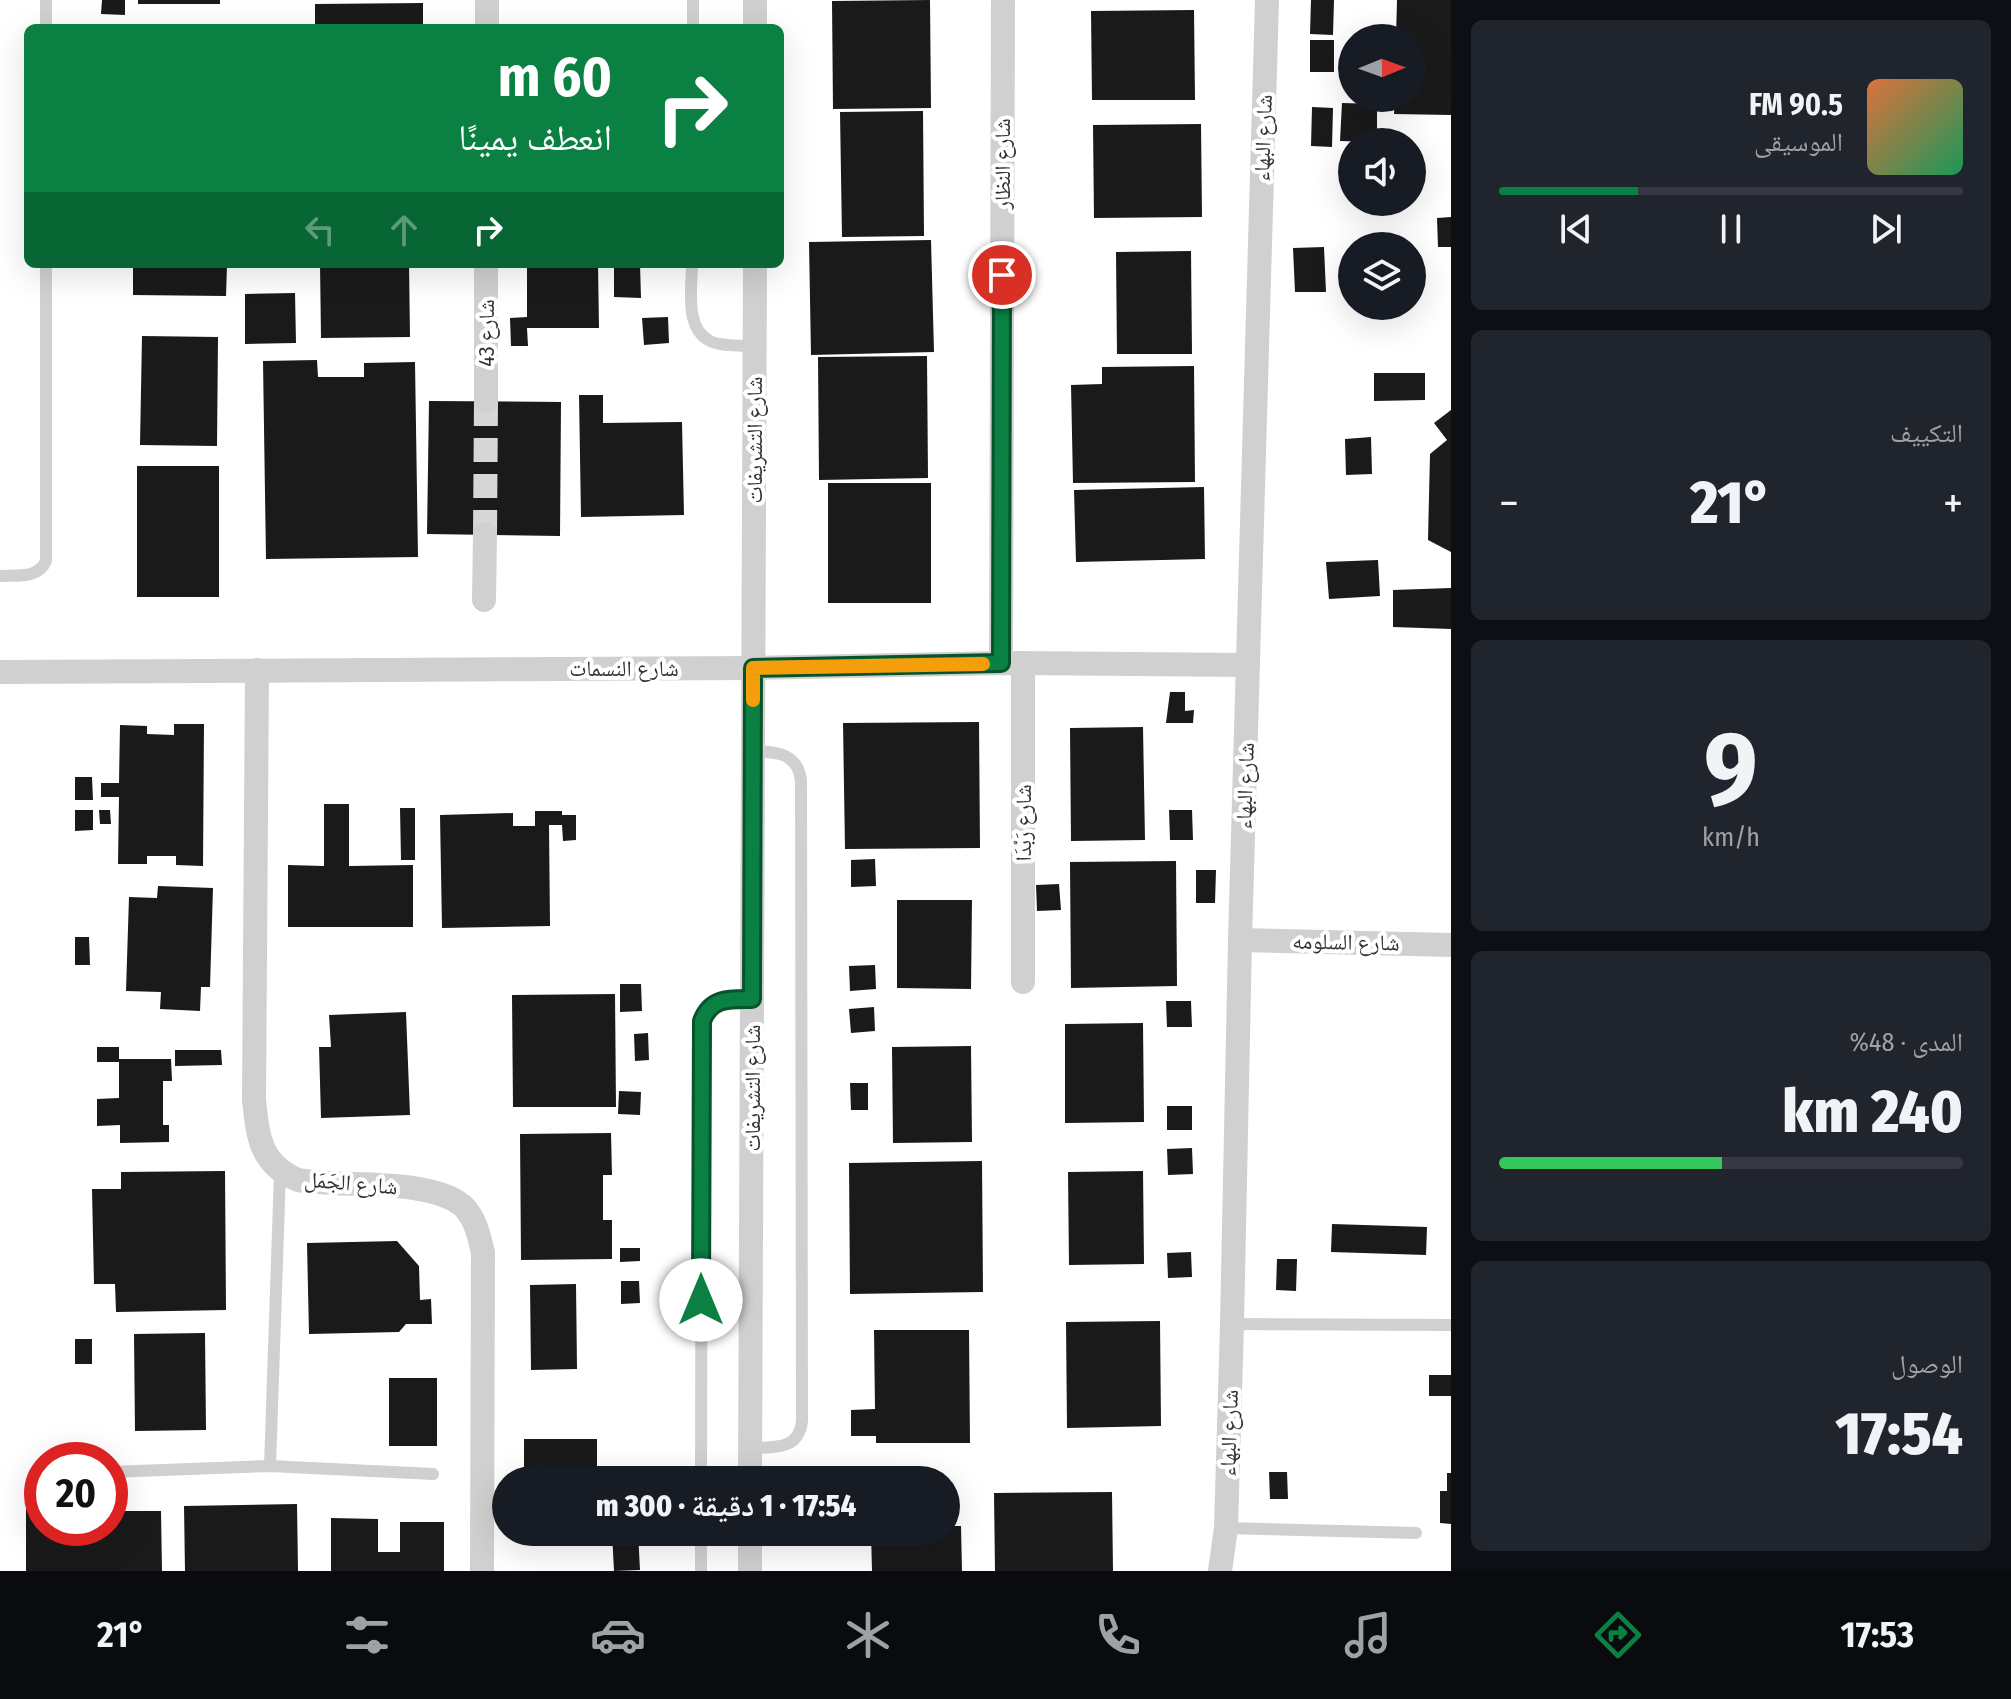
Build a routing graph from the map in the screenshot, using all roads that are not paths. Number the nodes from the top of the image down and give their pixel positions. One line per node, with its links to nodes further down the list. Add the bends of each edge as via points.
1 (46, 0): 7 (lane)
2 (487, 0): 8 (street)
3 (693, 0): 9 (lane)
4 (755, 0): 10 (street)
5 (1003, 0): 20 (street, شارع النظار)
6 (1267, 0): 21 (street, شارع البهاء)
7 (46, 24)
8 (487, 24)
9 (693, 24)
10 (755, 24)
11 (46, 268): 18 (lane, via 46,561 32,575)
12 (486, 268): 16 (street, شارع 43)
13 (692, 268): 15 (lane, via 691,306 697,328 711,342)
14 (755, 268): 15 (street, شارع التشريفات)
15 (755, 346): 22 (street, شارع التشريفات)
16 (486, 401)
17 (485, 534): 19 (street)
18 (0, 576)
19 (484, 600)
20 (1012, 663): 21 (street, شارع النسمات); 22 (street, شارع النسمات); 28 (street, شارع رَبْدَا)
21 (1248, 665): 26 (street, شارع البهاء)
22 (753, 668): 23 (street, شارع النسمات); 25 (street, شارع التشريفات)
23 (257, 670): 24 (street, شارع النسمات); 30 (street, شارع الجَمَل, via 254,1100 257,1132 266,1157)
24 (0, 672)
25 (753, 751): 29 (street, شارع التشريفات); 33 (lane, via 786,755 797,765 801,781 802,1421 793,1443)
26 (1240, 940): 27 (street, شارع السلومه); 31 (street, شارع البهاء)
27 (1451, 945)
28 (1023, 982)
29 (752, 999): 33 (street, شارع التشريفات); 35 (lane, via 718,1001 702,1021)
30 (280, 1173): 34 (lane); 43 (street, شارع الجَمَل, via 314,1183 426,1189 465,1208 477,1227 483,1253)
31 (1232, 1324): 32 (lane); 39 (street, شارع البهاء)
32 (1451, 1325)
33 (750, 1448): 36 (street, شارع التشريفات)
34 (270, 1466): 37 (lane); 38 (lane)
35 (701, 1466)
36 (750, 1466)
37 (128, 1471)
38 (433, 1474)
39 (1226, 1528): 40 (lane); 46 (street, شارع البهاء)
40 (1416, 1533)
41 (701, 1546): 44 (lane)
42 (750, 1546): 45 (street)
43 (482, 1571)
44 (701, 1571)
45 (750, 1571)
46 (1220, 1571)

